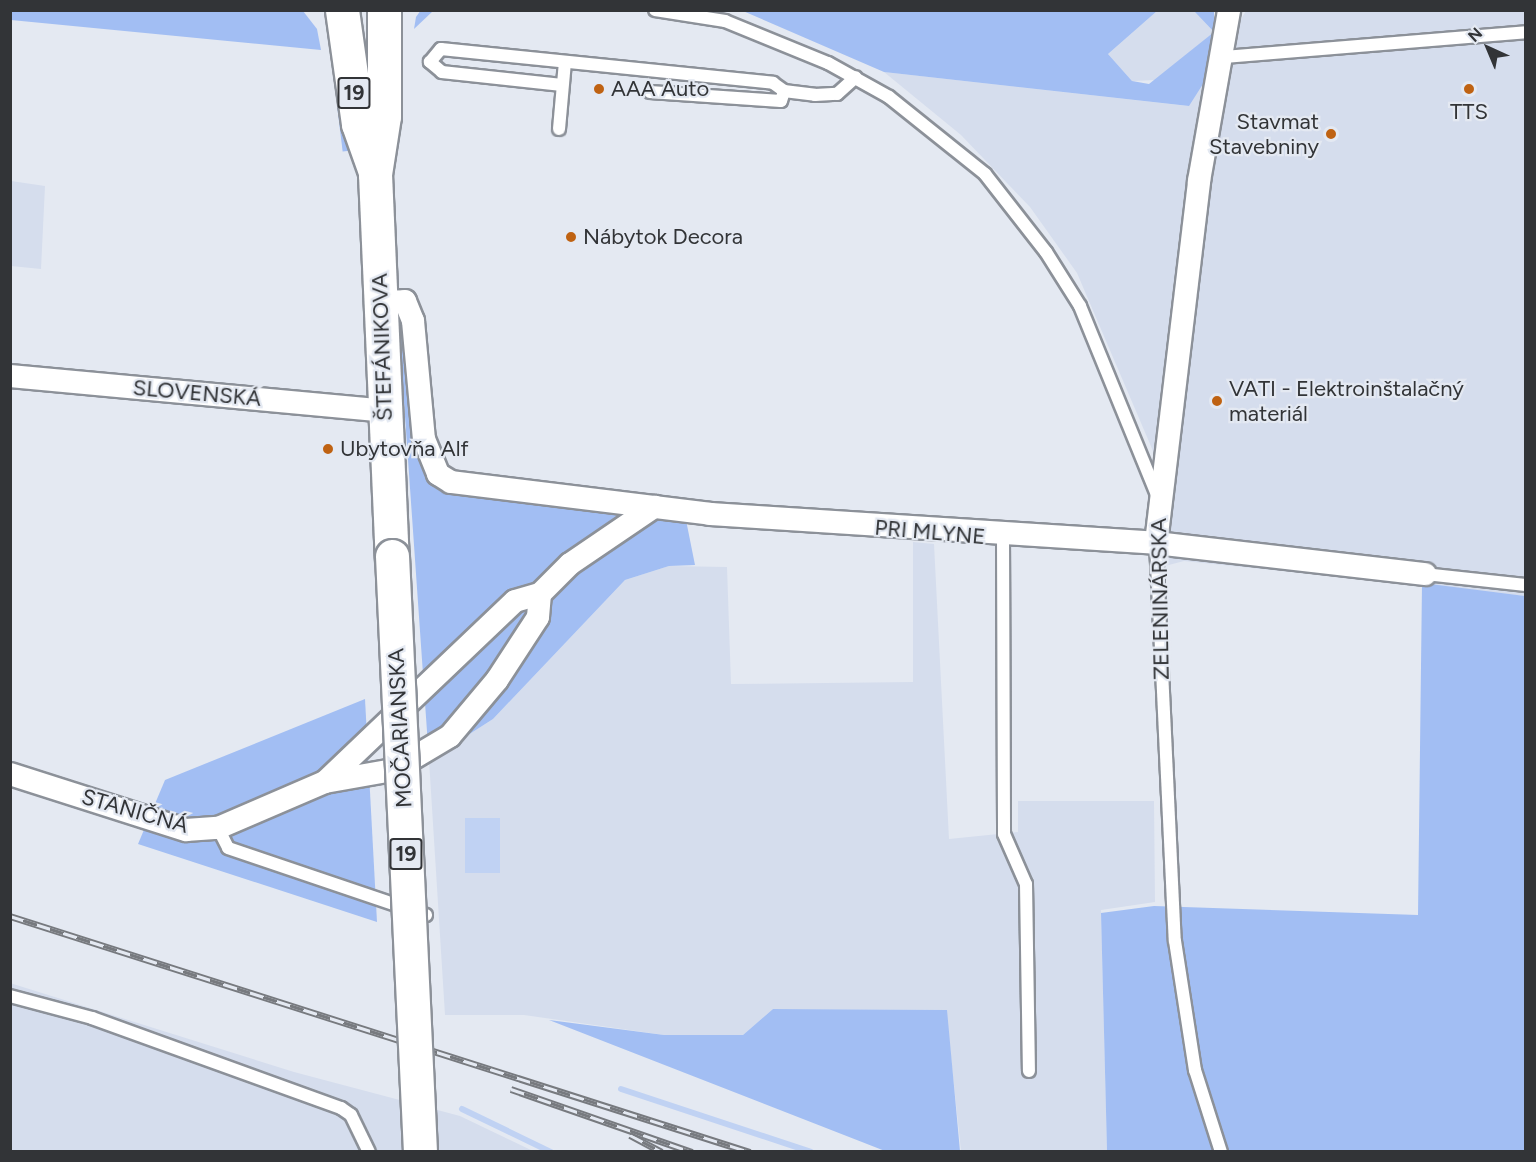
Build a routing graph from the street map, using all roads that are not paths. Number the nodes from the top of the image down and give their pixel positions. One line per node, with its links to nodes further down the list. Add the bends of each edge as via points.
1 (342, 10): 13 (main road, 19, via 358,124)
2 (384, 10): 13 (main road, 19, via 384,116)
3 (655, 10): 8 (lane, via 725,21)
4 (1229, 10): 6 (street, ZELENINÁRSKA)
5 (1526, 32): 6 (lane)
6 (1224, 57): 17 (street, ZELENINÁRSKA, via 1200,181)
7 (565, 62): 9 (lane); 9 (lane, via 441,49 430,62 442,72); 10 (lane, via 773,83)
8 (856, 77): 10 (lane, via 837,93); 17 (lane, via 935,131 985,174 1046,252 1105,359)
9 (562, 85): 12 (lane)
10 (784, 91): 11 (lane, via 781,101)
11 (650, 92)
12 (559, 129)
13 (375, 174): 14 (main road, ŠTEFÁNIKOVA / 19)
14 (381, 302): 16 (main road, ŠTEFÁNIKOVA / 19); 18 (street, PRI MLYNE, via 405,301 413,321 424,439 438,474 451,482)
15 (10, 376): 16 (street, SLOVENSKÁ)
16 (384, 411): 21 (main road, ŠTEFÁNIKOVA / 19)
17 (1160, 502): 20 (street, ZELENINÁRSKA)
18 (654, 507): 19 (street, PRI MLYNE); 24 (street, STANIČNÁ, via 570,564)
19 (1003, 537): 20 (street, PRI MLYNE); 30 (lane, via 1004,834 1026,884)
20 (1156, 543): 22 (street, PRI MLYNE); 33 (lane, ZELENINÁRSKA, via 1175,941 1195,1070)
21 (392, 556): 32 (main road, MOČARIANSKA / 19, bridge)
22 (1425, 574): 23 (lane)
23 (1526, 585)
24 (540, 594): 26 (street, STANIČNÁ, via 515,601); 26 (street, STANIČNÁ, via 538,617 497,680 450,736 393,770)
25 (10, 774): 27 (street, STANIČNÁ, via 186,830)
26 (325, 782): 27 (street, STANIČNÁ)
27 (218, 828): 28 (lane, via 228,848)
28 (426, 915)
29 (10, 996): 31 (lane, via 92,1018 341,1108 351,1115)
30 (1029, 1071)
31 (369, 1152)
32 (420, 1152)
33 (1221, 1152)

